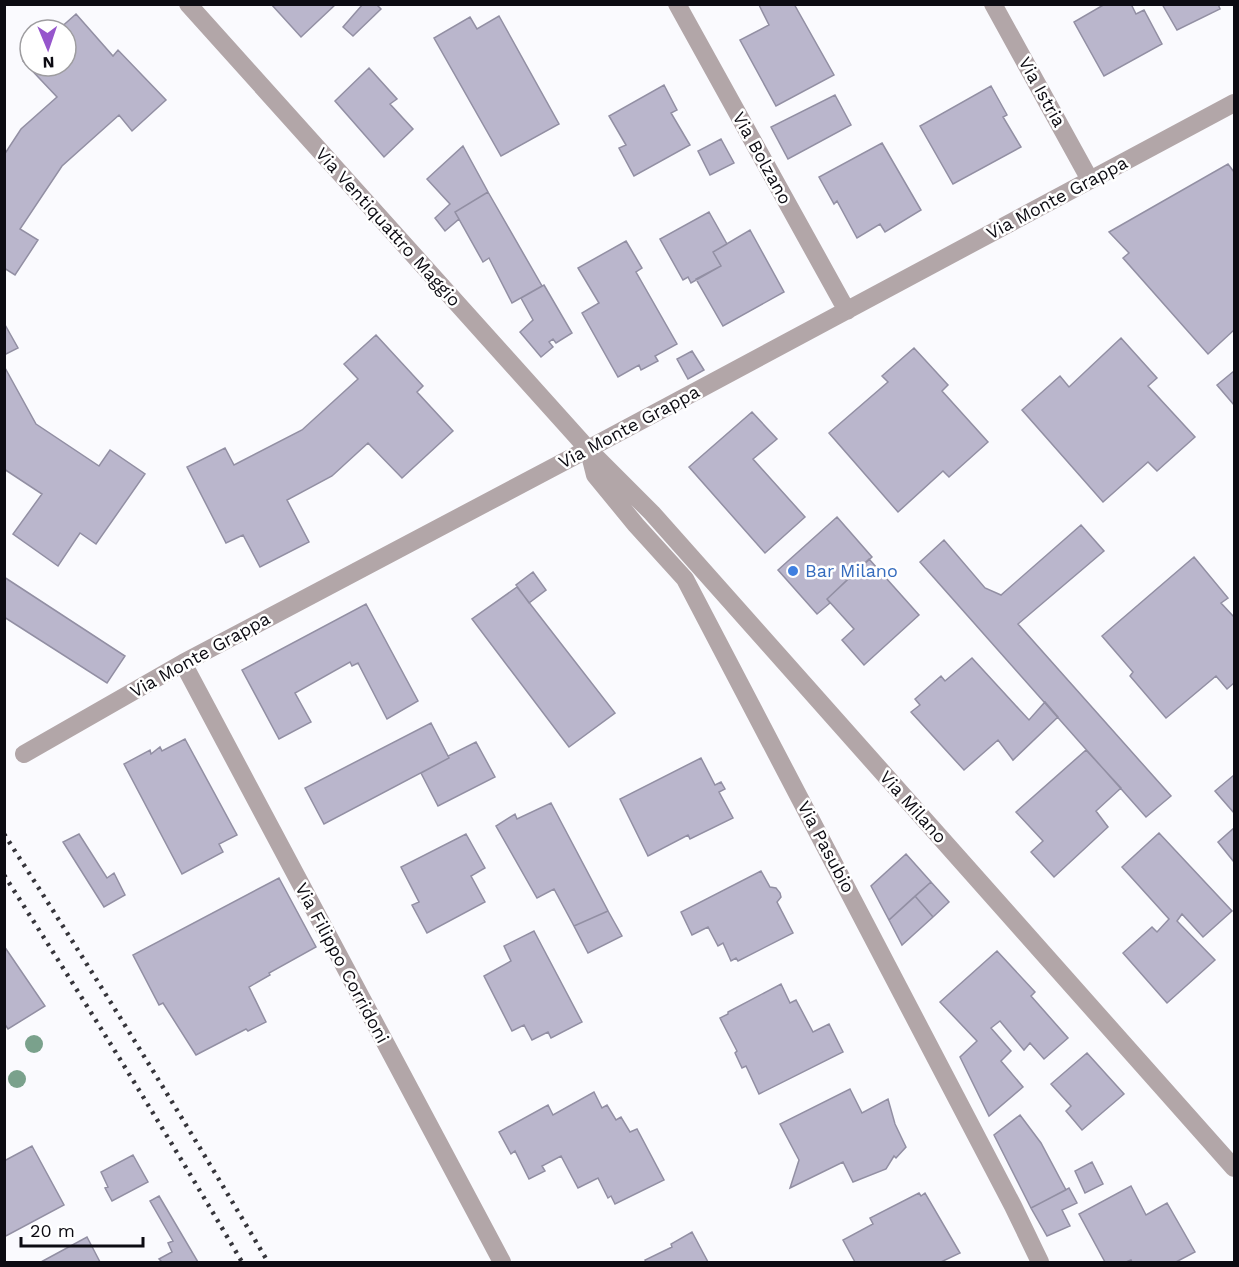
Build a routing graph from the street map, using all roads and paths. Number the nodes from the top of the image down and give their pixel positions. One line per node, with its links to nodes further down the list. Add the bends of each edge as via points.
1 (188, 4): 7 (street, Via Ventiquattro Maggio)
2 (677, 4): 6 (street, Via Bolzano)
3 (993, 4): 5 (street, Via Istria)
4 (1233, 106): 5 (street, Via Monte Grappa)
5 (1090, 180): 6 (street, Via Monte Grappa)
6 (847, 311): 7 (street, Via Monte Grappa)
7 (588, 449): 8 (street, Via Monte Grappa); 10 (street, Via Milano, via 652,513); 12 (street, Via Pasubio, via 596,475 685,579)
8 (183, 663): 9 (street, Via Monte Grappa); 11 (street, Via Filippo Corridoni)
9 (24, 754)
10 (1234, 1168)
11 (502, 1263)
12 (1040, 1263)

